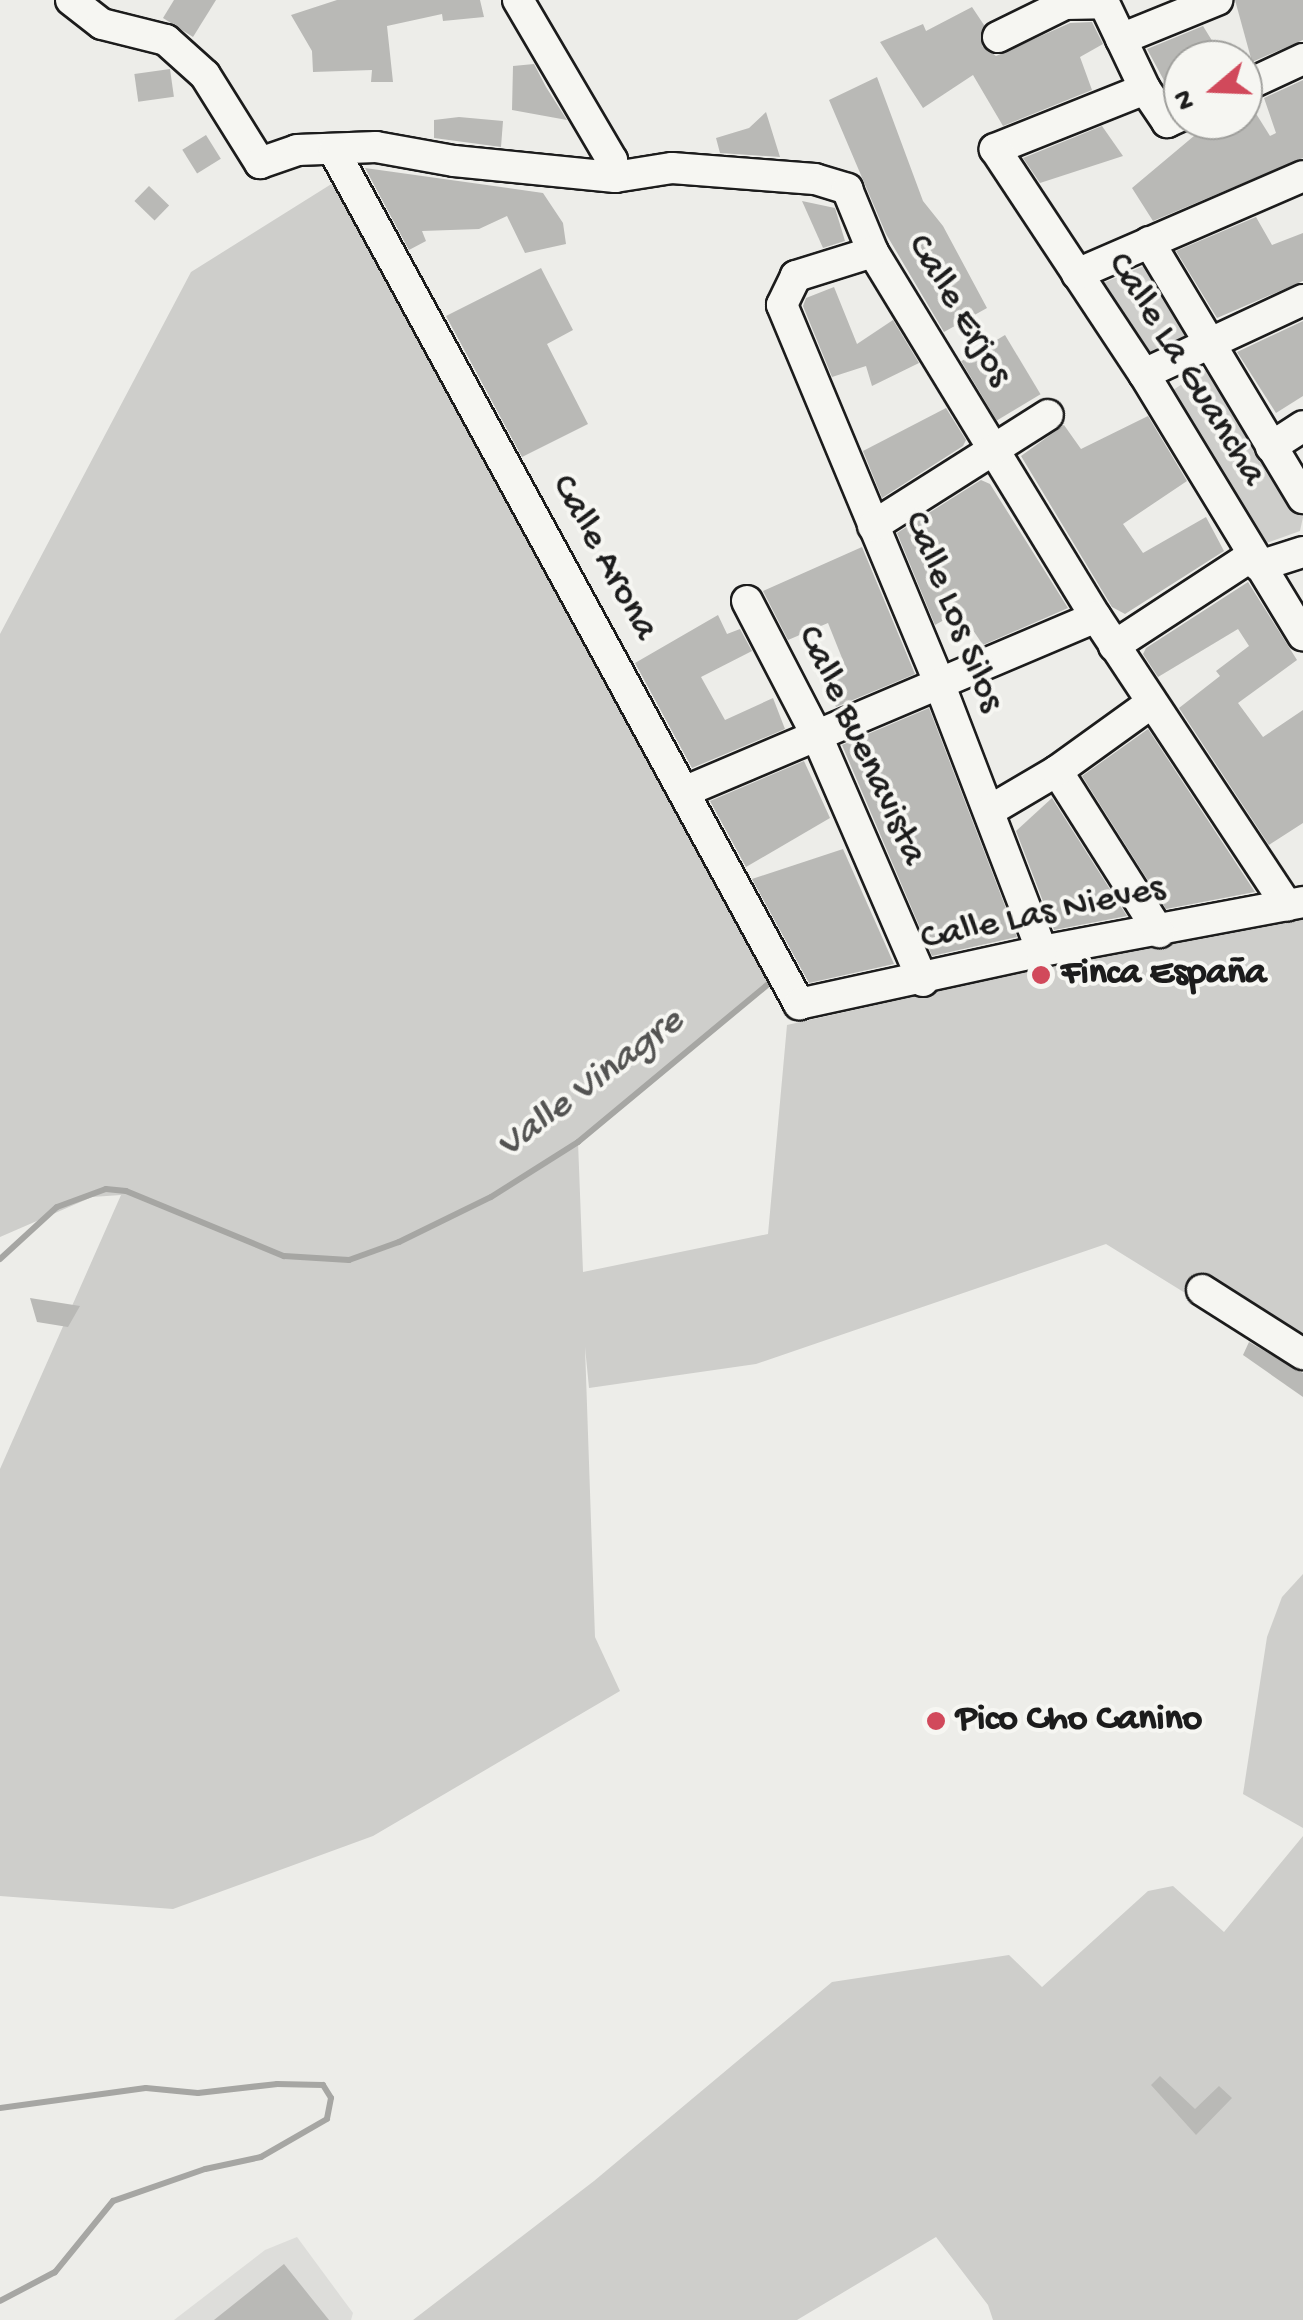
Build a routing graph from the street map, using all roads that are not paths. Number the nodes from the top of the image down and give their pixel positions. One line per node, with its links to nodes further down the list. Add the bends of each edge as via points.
1 (72, 0): 10 (street, Calle Erjos, via 102,24 166,40 205,75 260,163 297,150)
2 (518, 0): 12 (street, via 612,160)
3 (1216, 0): 5 (street)
4 (998, 37): 5 (street, via 1065,4 1104,3)
5 (1121, 39): 8 (street)
6 (1303, 59): 7 (street)
7 (1263, 78)
8 (1145, 89): 9 (street); 15 (street, Calle La Guancha, via 995,149)
9 (1163, 116)
10 (334, 150): 12 (street, Calle Erjos, via 376,148); 35 (street, Calle Arona)
11 (1303, 176): 13 (street)
12 (615, 177): 14 (street, Calle Erjos, via 672,168 816,179 847,190)
13 (1149, 242): 15 (street); 17 (street)
14 (873, 252): 22 (street, Calle Erjos); 24 (street, Calle Los Silos, via 796,276 782,305)
15 (1077, 274): 18 (street, Calle La Guancha)
16 (1303, 300): 17 (street)
17 (1208, 343): 18 (street); 21 (street)
18 (1144, 374): 26 (street, Calle La Guancha)
19 (1048, 415): 22 (street)
20 (1303, 426): 21 (street)
21 (1271, 447): 23 (street)
22 (995, 448): 24 (street); 28 (street, Calle Erjos)
23 (1303, 498)
24 (873, 526): 31 (street, Calle Los Silos)
25 (1303, 552): 26 (street)
26 (1256, 560): 29 (street, Calle La Guancha); 30 (street)
27 (748, 601): 33 (street, Calle Buenavista)
28 (1096, 617): 30 (street, Calle Erjos); 31 (street)
29 (1303, 636)
30 (1114, 646): 32 (street, Calle Erjos)
31 (939, 683): 33 (street); 36 (street, Calle Los Silos)
32 (1150, 704): 34 (street); 37 (street, Calle Erjos)
33 (817, 736): 35 (street); 40 (street, Calle Buenavista)
34 (1057, 771): 36 (street); 38 (street)
35 (686, 791): 41 (street, Calle Arona)
36 (989, 811): 39 (street, Calle Los Silos)
37 (1295, 904): 38 (street, Calle Las Nieves)
38 (1160, 932): 39 (street, Calle Las Nieves)
39 (1042, 951): 40 (street, Calle Las Nieves)
40 (923, 980): 41 (street, Calle Las Nieves)
41 (799, 1004)
42 (1202, 1290): 43 (street)
43 (1303, 1354)

